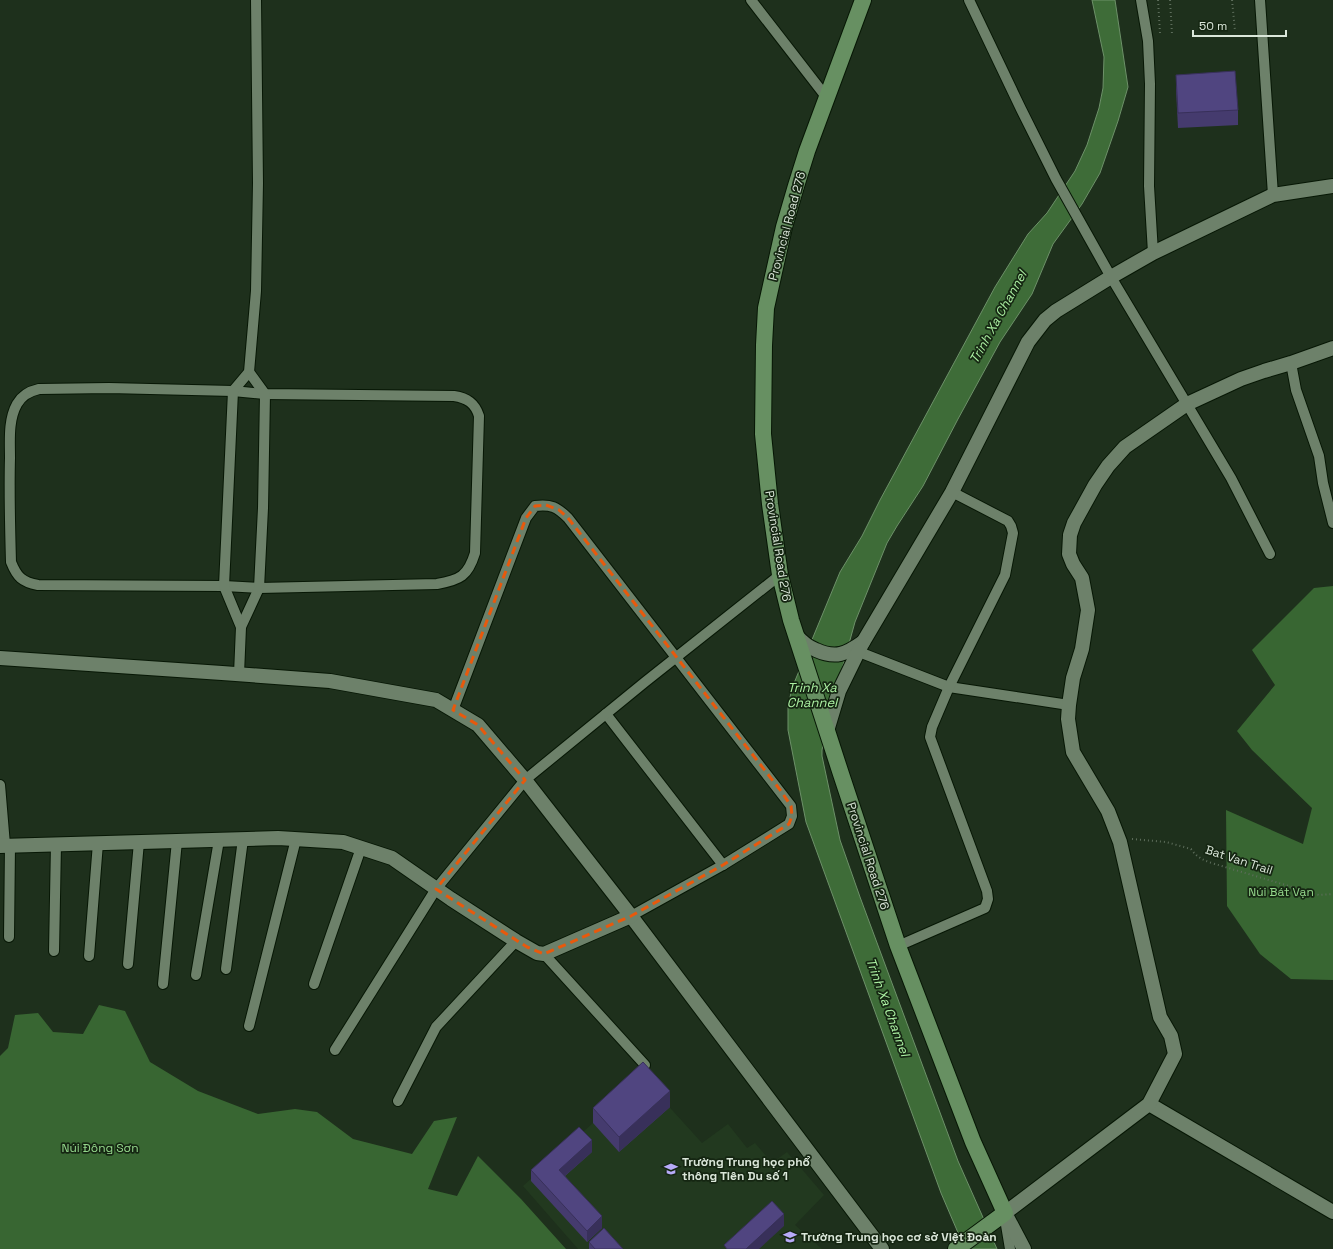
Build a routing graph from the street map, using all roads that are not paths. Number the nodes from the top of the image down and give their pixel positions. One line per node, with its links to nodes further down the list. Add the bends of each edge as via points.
1 (256, 0): 14 (street, via 257,268)
2 (751, 0): 7 (street)
3 (863, 0): 7 (main road, Provincial Road 276)
4 (969, 0): 11 (street, via 1056,179)
5 (1141, 0): 10 (street, via 1148,41 1149,186)
6 (1260, 0): 9 (street)
7 (827, 98): 21 (main road, Provincial Road 276, via 794,193 766,308 763,434)
8 (1333, 186): 9 (main road)
9 (1273, 195): 10 (main road)
10 (1153, 253): 11 (main road)
11 (1111, 277): 17 (street); 18 (main road, via 1056,311 1035,331)
12 (1333, 348): 13 (main road)
13 (1291, 363): 17 (main road, via 1241,379); 19 (street, via 1296,390 1319,456)
14 (249, 372): 15 (street); 16 (street)
15 (233, 391): 16 (street); 22 (street); 22 (street, via 39,389 31,391 17,404 10,428 11,562 15,572 22,579 38,585)
16 (265, 394): 23 (street, via 264,508); 23 (street, via 454,396 470,401 479,416 476,525 475,553 471,565 466,574 448,582)
17 (1187, 404): 20 (street, via 1231,478); 31 (main road, via 1125,447 1108,466 1074,523 1068,554 1082,578 1088,610)
18 (952, 492): 26 (main road); 30 (street, via 1008,521 1013,533 1005,575)
19 (1333, 523)
20 (1270, 554)
21 (780, 575): 25 (main road, Provincial Road 276); 27 (street)
22 (224, 586): 23 (street); 24 (street)
23 (259, 588): 24 (street)
24 (241, 628): 29 (street)
25 (796, 635): 26 (main road, via 807,645 830,655 845,653); 34 (main road, Provincial Road 276)
26 (862, 646): 30 (street); 34 (main road, via 839,691)
27 (676, 657): 32 (street, via 568,518 559,510 546,505 535,506 526,518); 33 (street); 46 (street, via 791,806 792,816 789,824)
28 (0, 658): 29 (main road)
29 (239, 674): 32 (main road, via 330,681 436,700)
30 (949, 687): 31 (street); 51 (street, via 930,737 988,899 985,908)
31 (1069, 705): 64 (main road, via 1068,719 1073,752 1108,811 1119,840 1160,1017 1171,1036 1175,1051)
32 (453, 710): 35 (main road, via 478,725)
33 (606, 714): 35 (street); 46 (street)
34 (827, 731): 51 (main road, Provincial Road 276)
35 (525, 780): 47 (street); 48 (main road)
36 (0, 785): 44 (street)
37 (243, 839): 38 (main road); 39 (main road); 56 (street)
38 (296, 839): 45 (main road, via 343,842); 60 (street)
39 (219, 840): 40 (main road); 57 (street)
40 (177, 841): 41 (main road); 58 (street)
41 (139, 842): 42 (main road); 55 (street)
42 (98, 843): 43 (main road); 54 (street)
43 (56, 844): 44 (main road); 52 (street)
44 (5, 845): 49 (street)
45 (361, 848): 47 (main road, via 392,858); 59 (street)
46 (723, 865): 48 (street)
47 (436, 889): 50 (main road); 61 (street)
48 (631, 916): 53 (main road); 67 (main road)
49 (9, 937)
50 (516, 941): 53 (main road, via 537,953); 63 (street, via 436,1027)
51 (898, 946): 66 (main road, Provincial Road 276, via 973,1142)
52 (54, 951)
53 (544, 954): 62 (street)
54 (89, 956)
55 (128, 964)
56 (226, 969)
57 (196, 975)
58 (163, 984)
59 (314, 984)
60 (249, 1026)
61 (335, 1050)
62 (645, 1065)
63 (398, 1101)
64 (1149, 1104): 65 (main road); 66 (main road)
65 (1333, 1212)
66 (1005, 1213): 68 (main road); 69 (street); 70 (main road)
67 (882, 1249)
68 (956, 1249)
69 (1010, 1249)
70 (1024, 1249)

